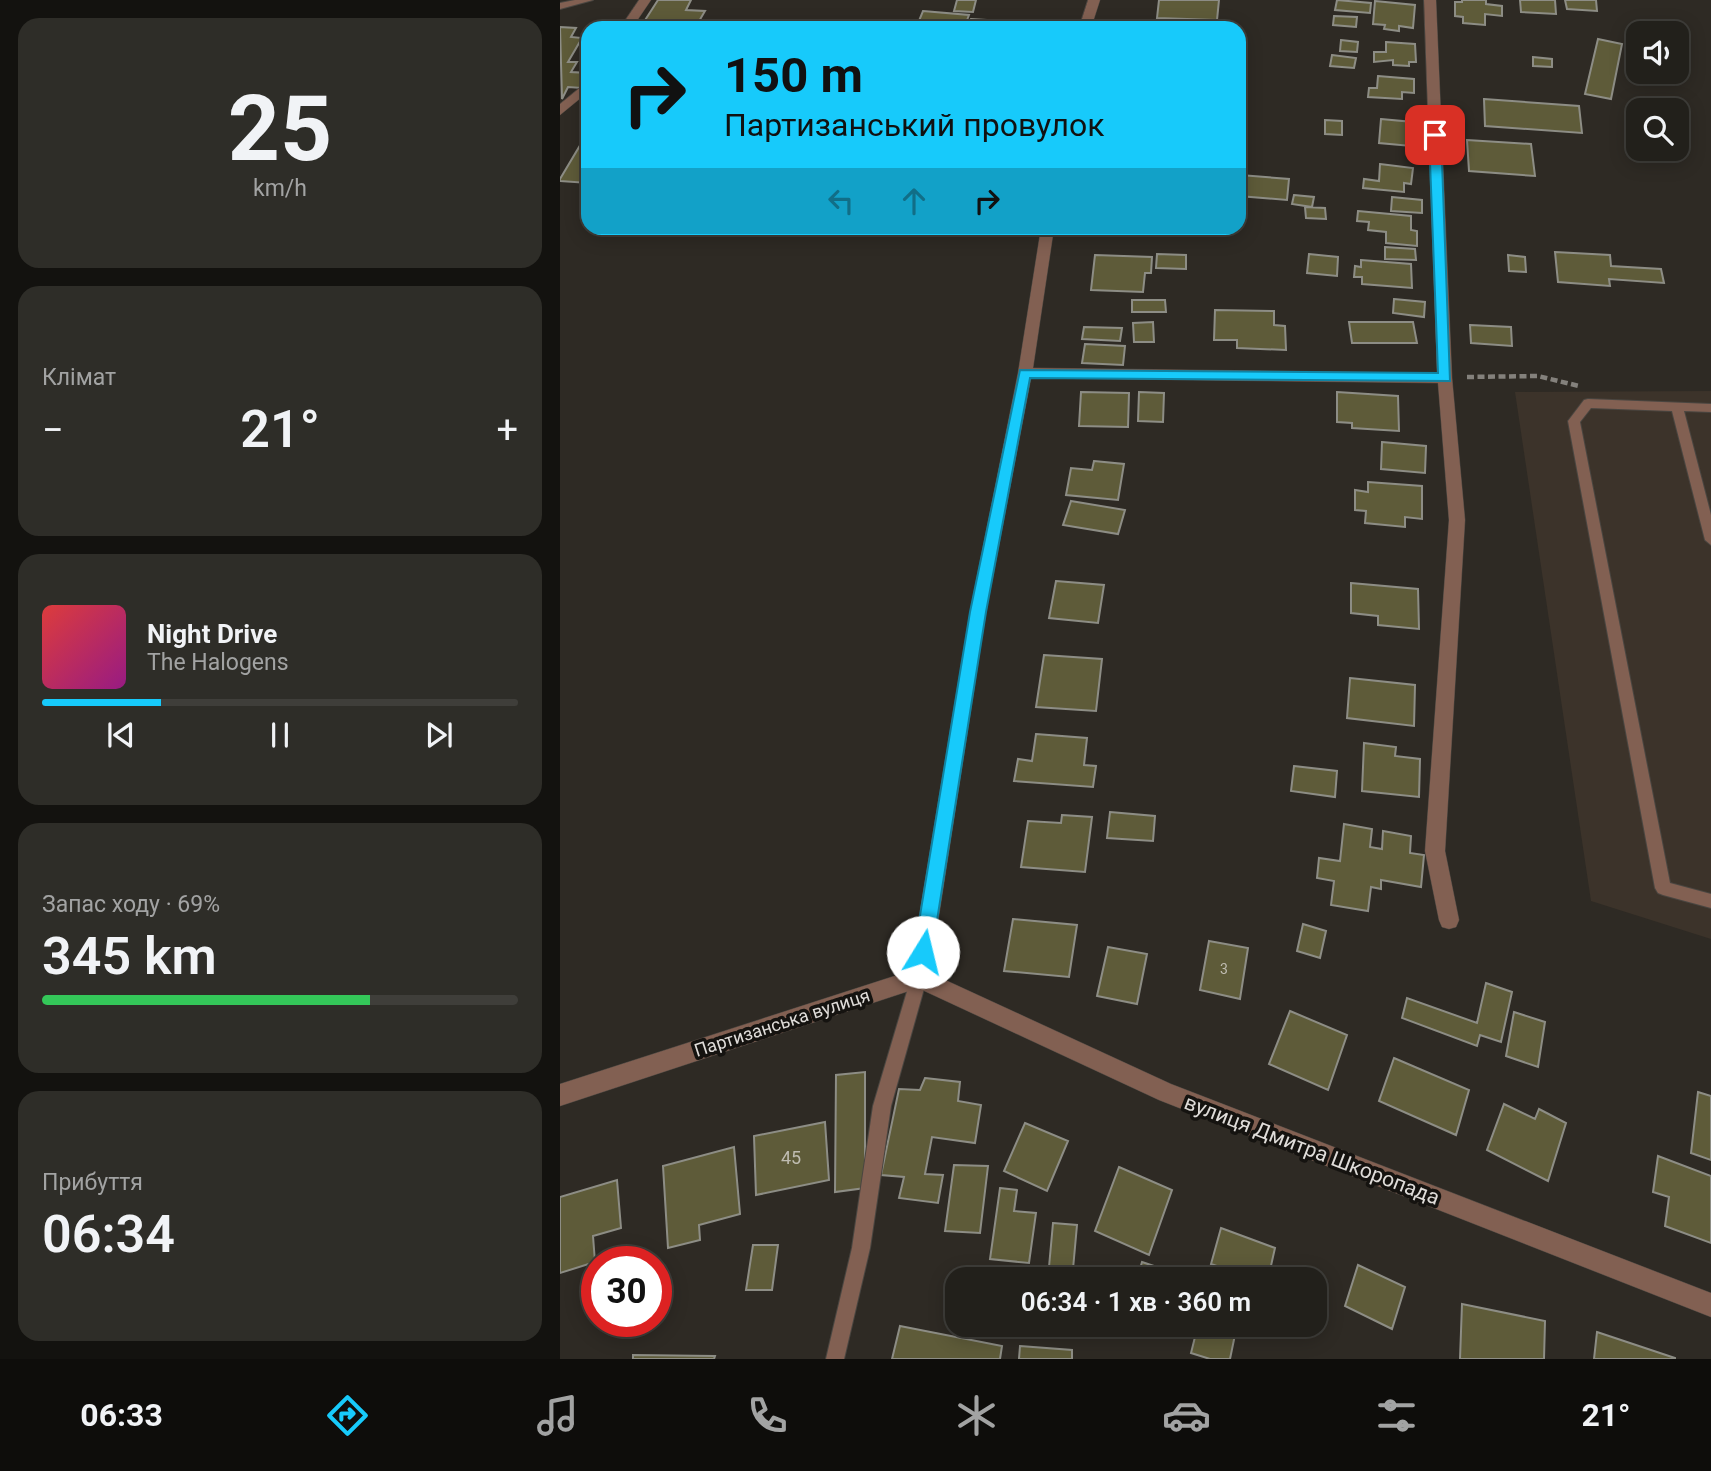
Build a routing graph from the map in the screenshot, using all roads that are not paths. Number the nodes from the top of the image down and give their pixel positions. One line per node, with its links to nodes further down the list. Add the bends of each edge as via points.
1 (588, 0): 5 (lane)
2 (645, 0): 6 (street)
3 (1094, 0): 7 (street)
4 (1430, 0): 12 (street)
5 (560, 6)
6 (631, 21)
7 (1087, 21)
8 (581, 92): 9 (street)
9 (560, 111)
10 (1046, 235): 11 (street)
11 (1025, 373): 12 (street); 18 (street, via 978,612)
12 (1445, 378): 17 (street, via 1457,520 1435,851)
13 (1677, 406): 14 (lane); 15 (lane); 16 (lane, via 1588,403 1574,421 1663,888)
14 (1711, 408)
15 (1711, 540)
16 (1711, 901)
17 (1449, 920)
18 (919, 978): 19 (street, Партизанська вулиця); 20 (street, вулиця Дмитра Шкоропада, via 1166,1093); 21 (lane, via 882,1106 861,1248)
19 (560, 1095)
20 (1711, 1306)
21 (835, 1359)

